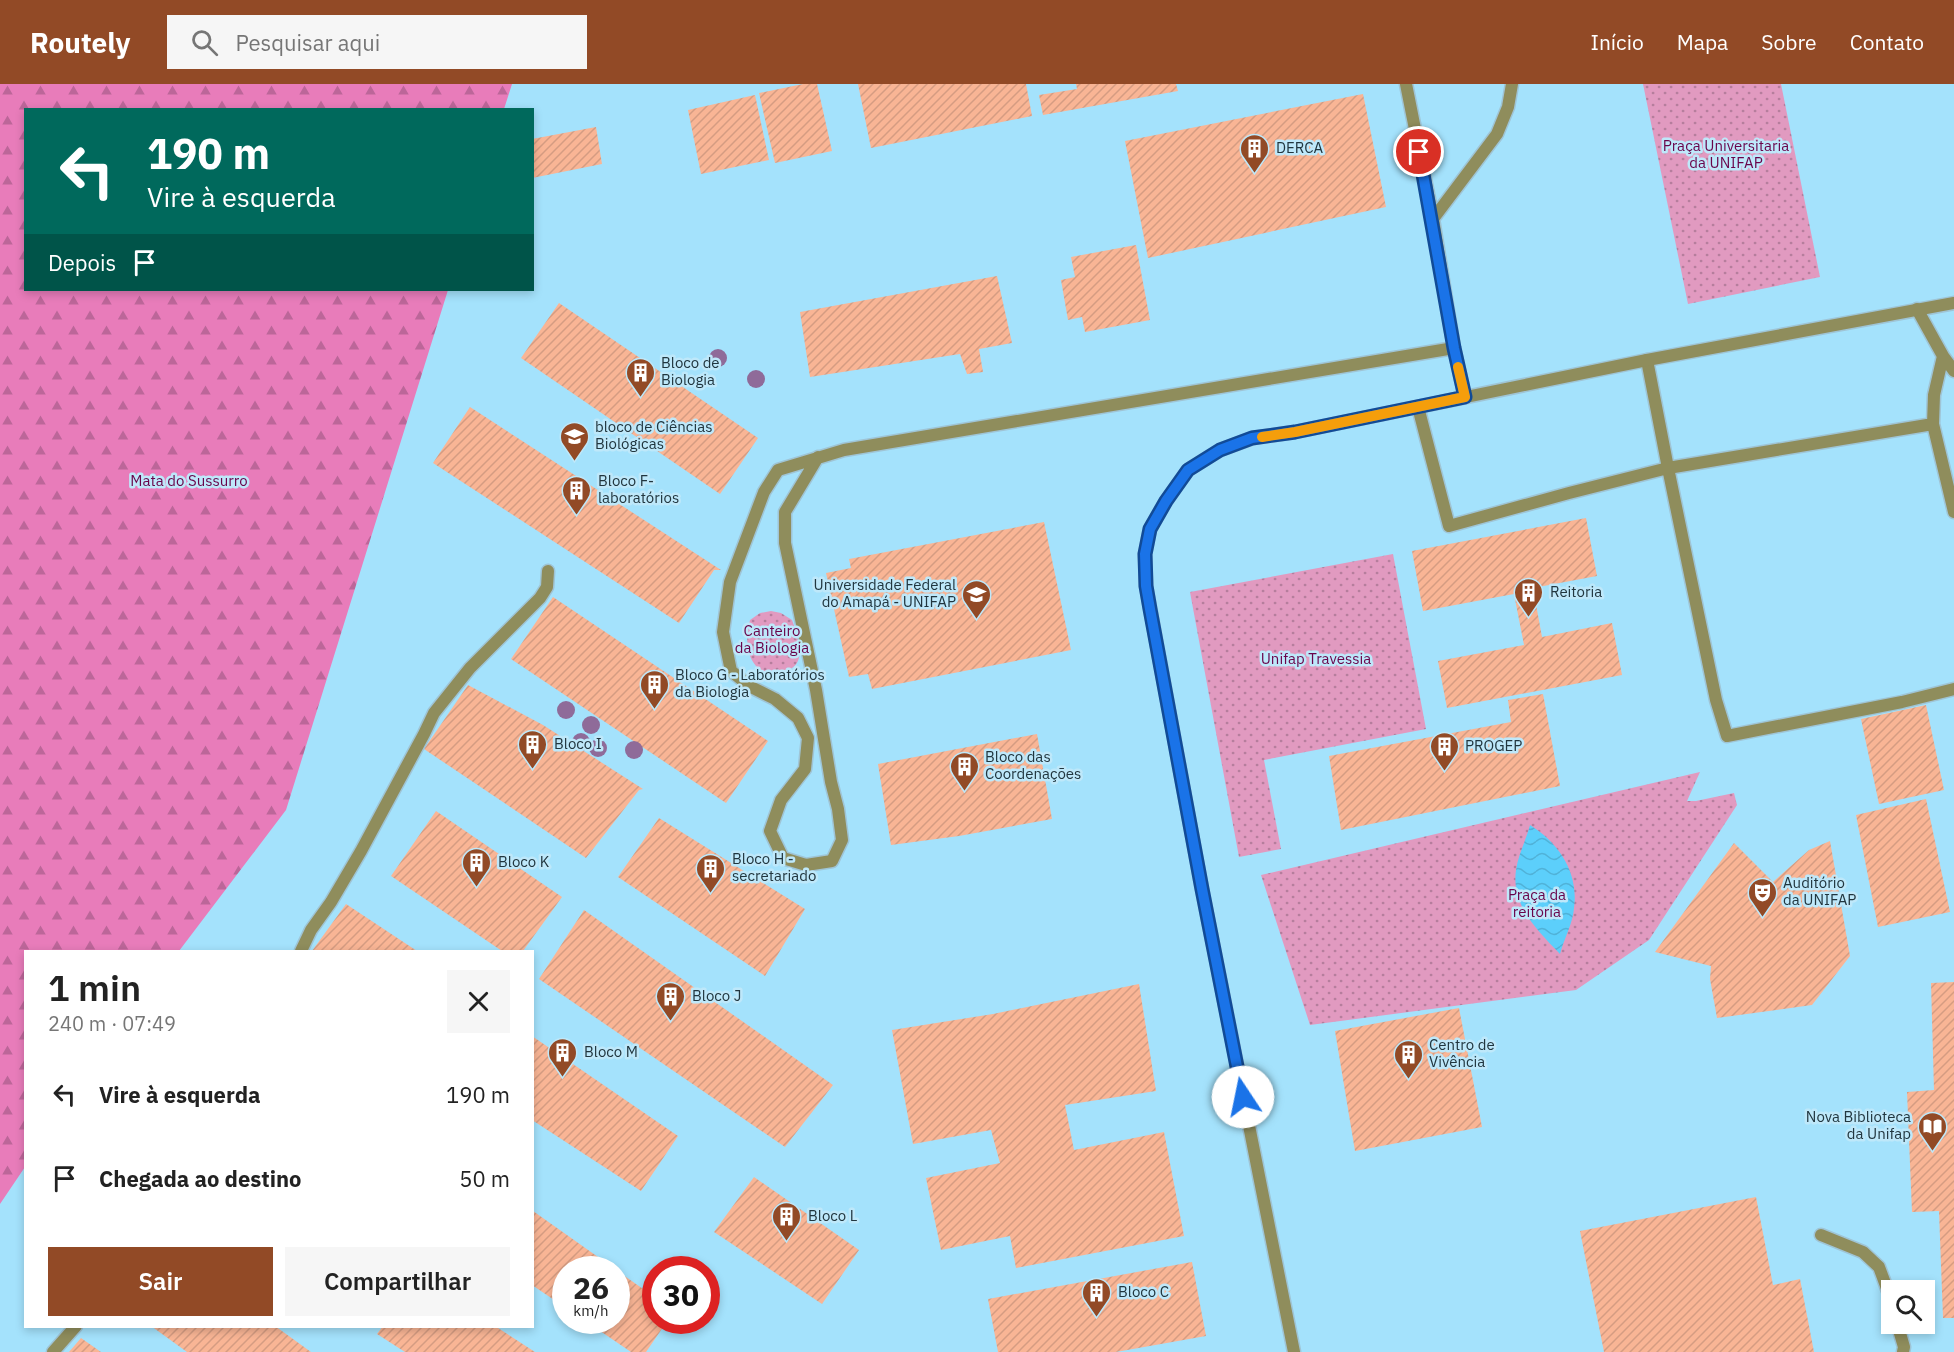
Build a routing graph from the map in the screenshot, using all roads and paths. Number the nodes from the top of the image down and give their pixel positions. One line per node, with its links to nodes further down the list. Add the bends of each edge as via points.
1 (1406, 84): 3 (street)
2 (1512, 84): 3 (street, via 1497,134)
3 (1432, 219): 6 (street)
4 (1954, 303): 5 (street)
5 (1917, 309): 7 (street); 8 (street)
6 (1454, 348): 10 (street); 13 (street)
7 (1943, 356): 9 (street); 12 (street, via 1934,395)
8 (1647, 360): 10 (street); 14 (street)
9 (1954, 371)
10 (1465, 397): 11 (street)
11 (1418, 407): 14 (street, via 1449,526); 24 (street, via 1252,438 1220,450 1188,470 1150,529 1145,554 1146,586 1202,889)
12 (1933, 424): 14 (street); 15 (street)
13 (818, 457): 13 (street, via 778,470 764,492 730,582 723,632 731,671 798,718 808,738 805,769 781,800 770,831 783,858 806,865 832,861 842,840 785,543 785,512)
14 (1668, 468): 17 (street, via 1716,700 1727,736)
15 (1954, 512)
16 (548, 572): 18 (street, via 548,587 540,598 470,668 434,713 361,851)
17 (1954, 688)
18 (302, 950)
19 (1821, 1235): 20 (street, via 1863,1252 1879,1267)
20 (1884, 1280)
21 (74, 1328): 23 (street)
22 (1900, 1334): 25 (street)
23 (53, 1352)
24 (1294, 1352)
25 (1903, 1352)

